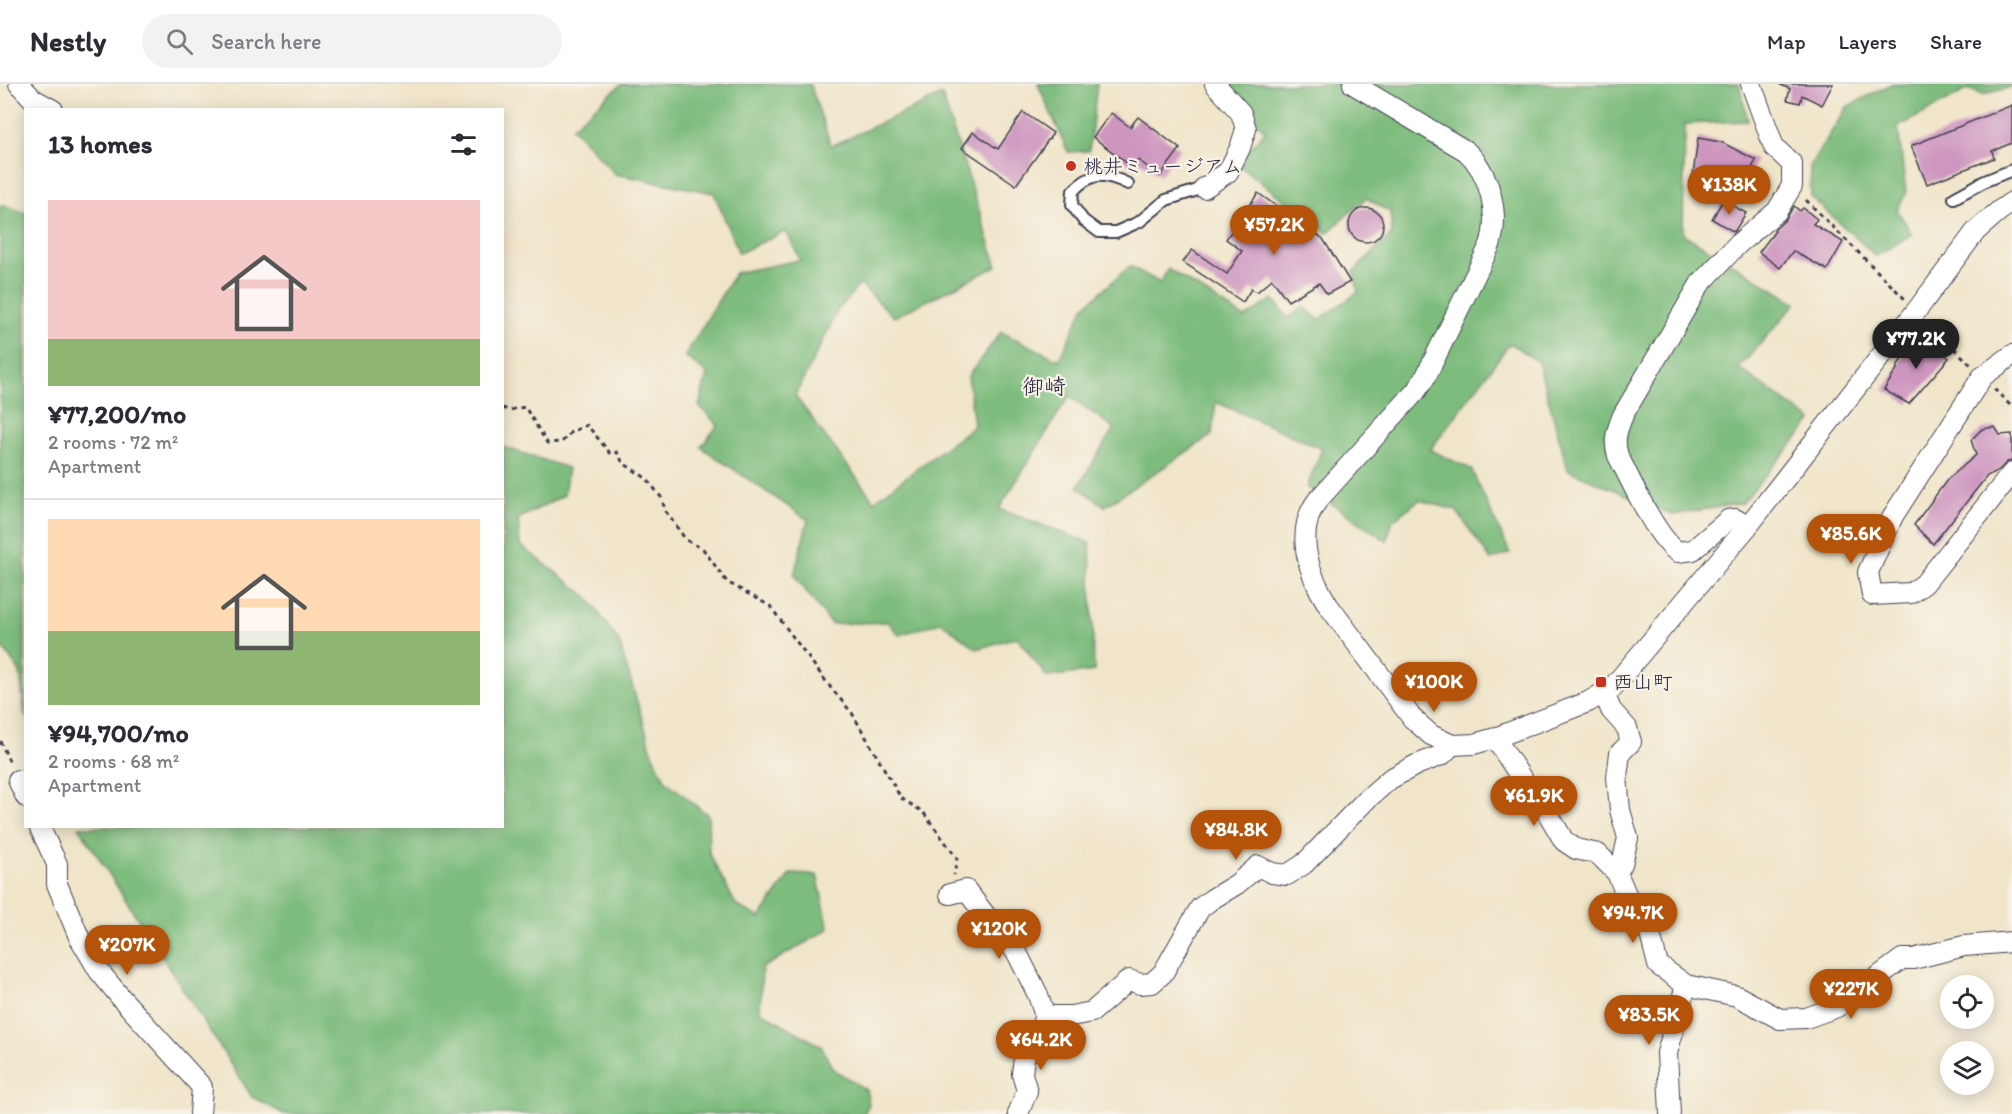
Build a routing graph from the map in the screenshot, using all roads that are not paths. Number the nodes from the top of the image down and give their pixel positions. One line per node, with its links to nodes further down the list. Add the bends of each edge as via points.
1 (19, 84): 5 (street, via 33,99)
2 (1215, 84): 8 (street, via 1241,113 1246,129 1228,172)
3 (1353, 84): 16 (street, via 1466,151 1482,172 1493,211 1490,245 1426,376 1317,501 1305,531 1311,571 1328,605 1412,718 1431,735)
4 (1751, 84): 13 (street, via 1774,147 1792,164 1792,186 1777,211 1700,284 1615,433 1618,456 1670,547 1678,552 1693,550 1728,520)
5 (49, 108)
6 (2012, 170): 9 (lane)
7 (1128, 184): 8 (lane, via 1097,175 1073,191 1072,205 1099,232 1116,232 1139,222 1166,200)
8 (1204, 188)
9 (1954, 198)
10 (2012, 202): 13 (street, via 1976,231)
11 (2012, 355): 12 (street, via 1982,377 1893,516 1868,572 1872,595 1911,593 1924,584)
12 (2012, 473)
13 (1748, 526): 14 (street, via 1621,679)
14 (1604, 693): 15 (street); 18 (street, via 1611,710 1627,728 1631,742 1620,753 1618,769 1620,810 1628,838)
15 (1495, 738): 16 (street); 18 (street, via 1564,841 1576,849 1598,854)
16 (1452, 745): 22 (street, via 1442,755 1389,779 1304,864 1287,875 1258,866 1200,908 1163,973 1152,983 1129,980 1092,1012)
17 (40, 828): 23 (street, via 57,864 57,884 79,938 122,999 202,1087)
18 (1617, 873): 21 (street, via 1638,922 1649,930 1658,964)
19 (950, 894): 22 (street, via 966,890 1007,939 1038,995)
20 (2012, 942): 21 (street, via 1964,946 1902,959 1837,1007 1806,1018 1780,1019 1737,996)
21 (1686, 985): 25 (street, via 1666,1053)
22 (1045, 1016): 24 (street, via 1024,1058 1022,1074 1027,1091)
23 (200, 1114)
24 (1018, 1114)
25 (1670, 1114)

